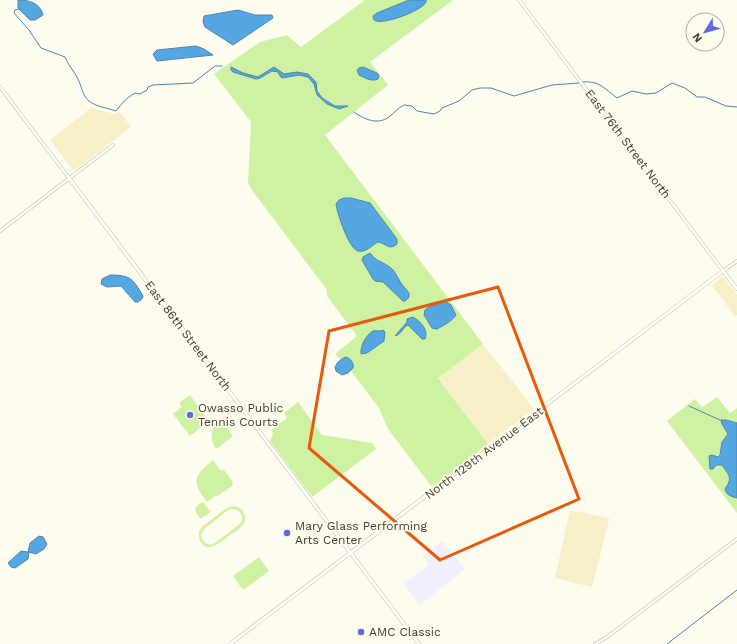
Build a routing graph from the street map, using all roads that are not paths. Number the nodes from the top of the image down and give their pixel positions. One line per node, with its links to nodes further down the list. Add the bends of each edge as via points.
1 (519, 0): 7 (street, East 76th Street North)
2 (0, 87): 4 (street, East 86th Street North)
3 (113, 145): 4 (street)
4 (69, 178): 5 (street); 10 (main road, East 86th Street North)
5 (0, 231)
6 (737, 261): 7 (street, North 129th Avenue East)
7 (724, 271): 8 (main road, East 76th Street North); 10 (main road, North 129th Avenue East)
8 (737, 289)
9 (737, 539): 13 (street)
10 (351, 553): 11 (main road, North 129th Avenue East); 12 (main road, East 86th Street North)
11 (230, 644)
12 (419, 644)
13 (595, 644)

